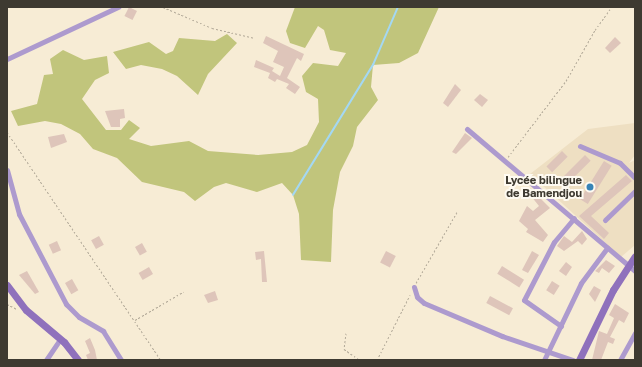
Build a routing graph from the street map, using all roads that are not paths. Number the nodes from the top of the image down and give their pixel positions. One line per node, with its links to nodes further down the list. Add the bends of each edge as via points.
1 (118, 7): 2 (street)
2 (7, 59)
3 (467, 129): 8 (street)
4 (580, 146): 6 (street, via 620,163)
5 (7, 170): 22 (street, via 19,214 66,304 78,317 103,331)
6 (635, 178)
7 (635, 191): 9 (street)
8 (574, 218): 10 (street); 16 (street, via 554,242 524,300)
9 (605, 220)
10 (607, 248): 12 (street); 16 (street, via 590,267)
11 (635, 256): 12 (main road)
12 (627, 265): 13 (street); 25 (main road)
13 (635, 271)
14 (7, 285): 18 (main road, via 26,310)
15 (414, 287): 19 (street, via 417,297 424,303 502,336)
16 (561, 326): 19 (street)
17 (635, 333): 26 (street)
18 (60, 339): 20 (street); 21 (main road)
19 (548, 350): 23 (street); 24 (street)
20 (46, 360)
21 (78, 360)
22 (120, 360)
23 (544, 360)
24 (573, 360)
25 (579, 360)
26 (620, 360)

